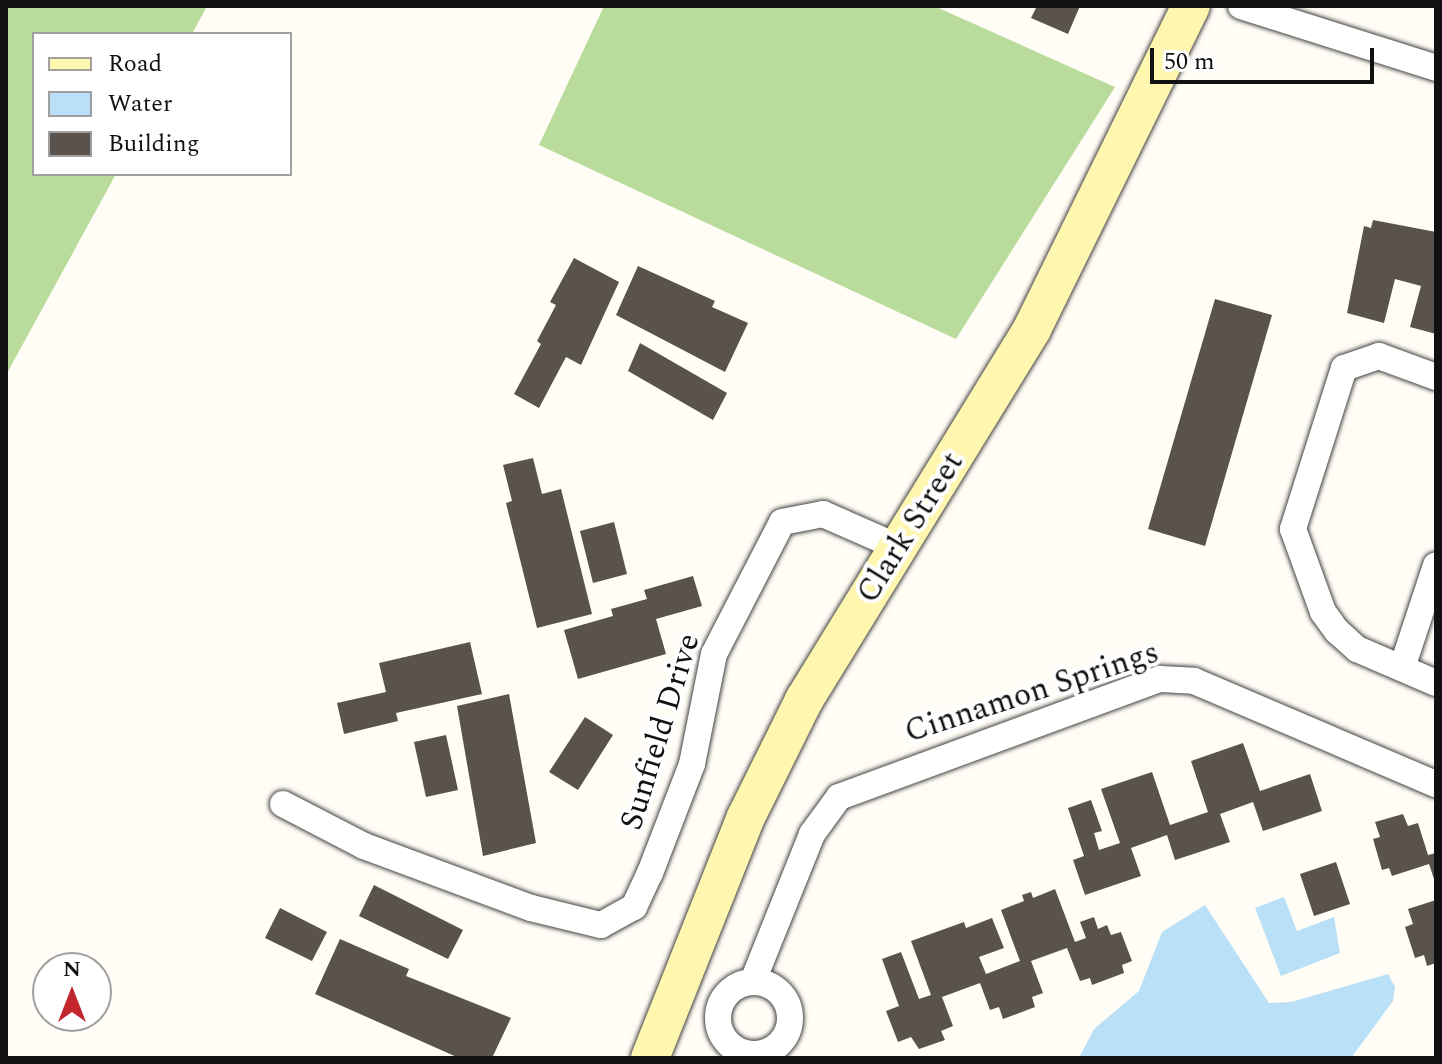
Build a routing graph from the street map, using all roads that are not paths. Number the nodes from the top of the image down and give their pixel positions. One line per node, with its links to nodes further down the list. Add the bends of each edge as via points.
1 (1191, 6): 5 (main road, Clark Street, via 1032,329)
2 (1241, 6): 3 (street)
3 (1436, 68)
4 (1436, 377): 7 (street, via 1379,356 1344,368 1293,529 1323,612 1337,631 1357,649)
5 (900, 548): 10 (street, Sunfield Drive, via 823,514 782,522 714,654 692,764 650,873 634,907 601,925 531,908 364,846); 11 (main road, Clark Street, via 804,700 746,817)
6 (1436, 565): 7 (street)
7 (1402, 668): 8 (street)
8 (1436, 683)
9 (1436, 784): 12 (street, Cinnamon Springs, via 1194,681 1160,679 839,797 805,847)
10 (283, 804)
11 (681, 978): 13 (street); 15 (main road, Clark Street)
12 (753, 981): 13 (street); 14 (street, via 782,995 791,1015 779,1045)
13 (725, 996): 14 (street, via 717,1016 722,1037 738,1051)
14 (760, 1056)
15 (650, 1058)

